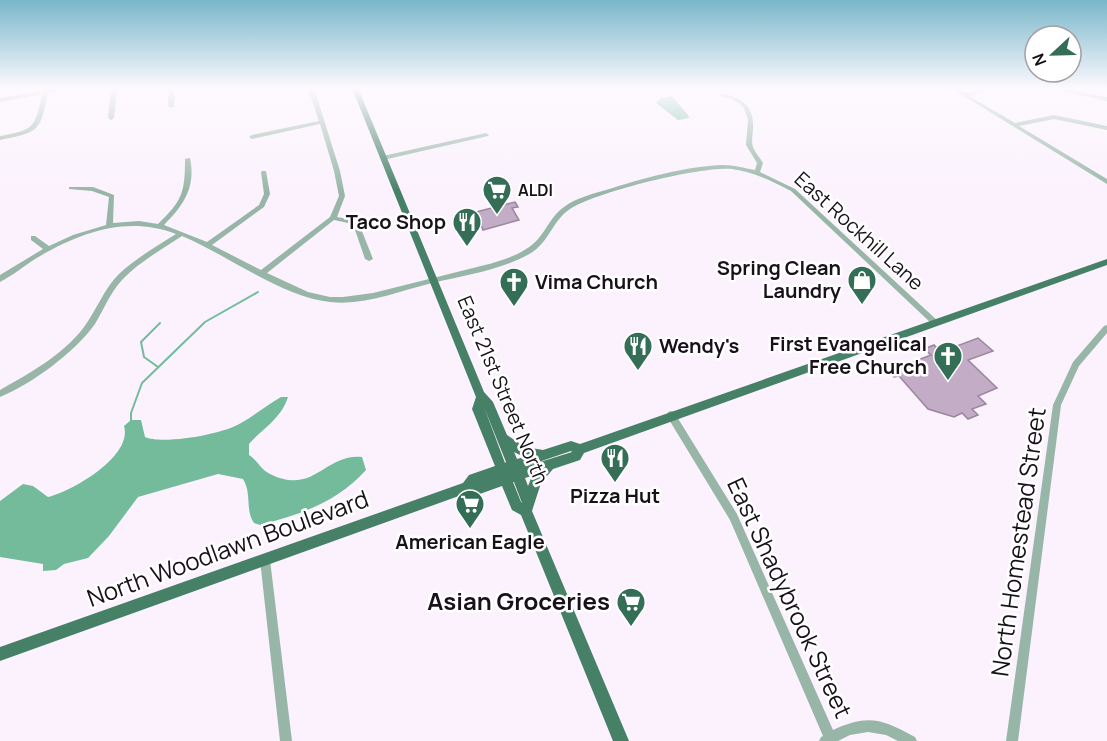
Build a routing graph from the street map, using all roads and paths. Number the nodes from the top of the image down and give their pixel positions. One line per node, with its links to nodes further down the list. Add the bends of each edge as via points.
1 (39, 123): 12 (street, via 34,130)
2 (322, 123): 11 (street); 19 (street, via 341,184 342,196)
3 (369, 123): 13 (main road, East 21st Street North)
4 (752, 123): 16 (street, via 749,145 760,163)
5 (1010, 123): 8 (street)
6 (1026, 123): 8 (street)
7 (1081, 123): 9 (street)
8 (1014, 125): 17 (street)
9 (1107, 128)
10 (486, 135): 13 (street)
11 (252, 137)
12 (0, 138)
13 (383, 158): 30 (main road, East 21st Street North)
14 (188, 159): 20 (street, via 185,199)
15 (264, 172): 24 (street, via 267,194 262,206)
16 (757, 173): 30 (street, East Rockhill Lane, via 725,167 696,170 590,197 564,210 532,249 502,263); 31 (street, East Rockhill Lane, via 793,190)
17 (1107, 183)
18 (71, 188): 21 (street, via 93,189 112,196)
19 (333, 218): 26 (street, via 356,222); 28 (street)
20 (159, 226): 21 (street); 22 (street, East Rockhill Lane)
21 (109, 227): 25 (street)
22 (180, 234): 24 (street, East Rockhill Lane); 33 (street, via 133,266 114,285 93,320 57,358)
23 (33, 238): 25 (street)
24 (207, 246): 28 (street, East Rockhill Lane)
25 (48, 249): 29 (street)
26 (369, 259)
27 (1105, 265): 31 (main road, North Woodlawn Boulevard)
28 (262, 273): 30 (street, East Rockhill Lane, via 296,292 347,301)
29 (0, 279)
30 (434, 280): 34 (main road, East 21st Street North)
31 (935, 322): 35 (main road, North Woodlawn Boulevard)
32 (1107, 328): 47 (street, North Homestead Street, via 1076,364 1058,405)
33 (0, 394)
34 (482, 397): 36 (main road, East 21st Street North); 39 (main road, via 478,409)
35 (671, 415): 37 (main road, North Woodlawn Boulevard, via 580,448 576,456); 43 (street, East Shadybrook Street, via 734,517)
36 (503, 438): 37 (main road); 38 (main road, East 21st Street North)
37 (545, 460): 38 (main road, North Woodlawn Boulevard); 40 (main road)
38 (516, 470): 39 (main road, North Woodlawn Boulevard); 40 (main road, East 21st Street North)
39 (503, 475): 40 (main road, via 516,506); 41 (main road, North Woodlawn Boulevard, via 473,479 470,486)
40 (527, 506): 45 (main road, East 21st Street North)
41 (265, 560): 42 (main road, North Woodlawn Boulevard); 44 (street)
42 (0, 654)
43 (828, 740): 46 (street, via 876,724)
44 (286, 741)
45 (621, 741)
46 (911, 741)
47 (1012, 741)

